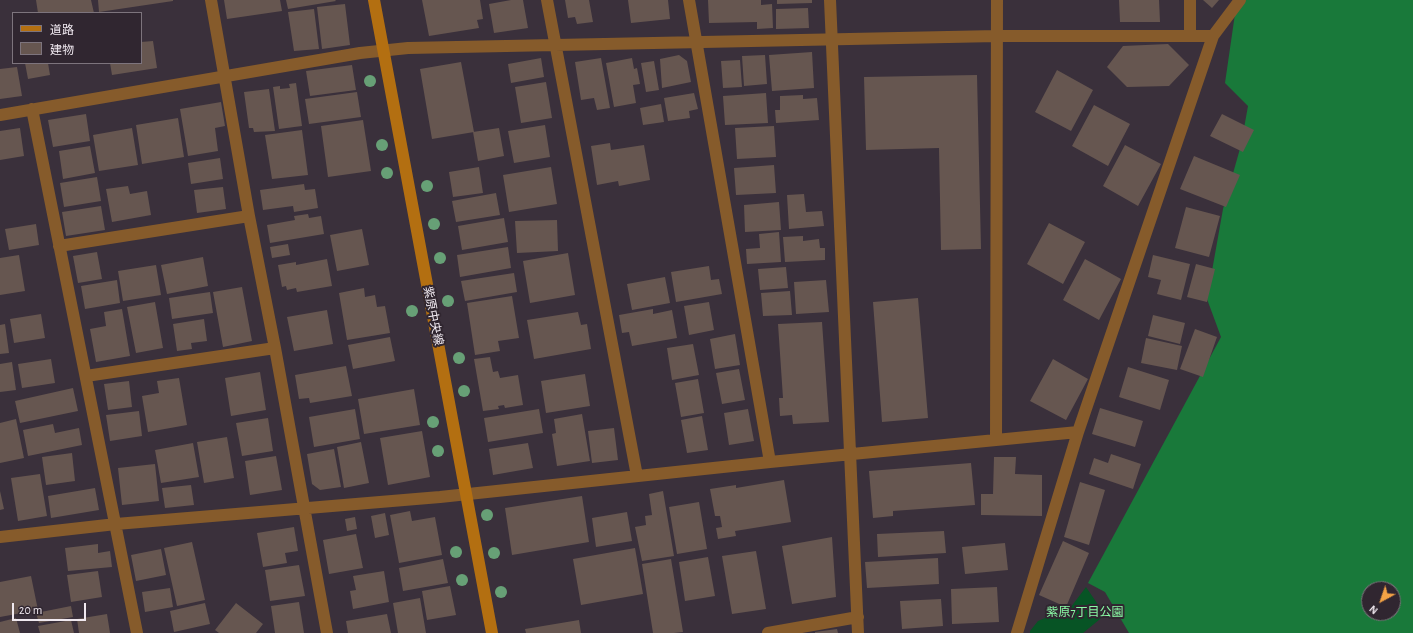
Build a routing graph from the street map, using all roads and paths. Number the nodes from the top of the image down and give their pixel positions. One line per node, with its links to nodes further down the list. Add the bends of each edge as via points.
1 (210, 0): 16 (street)
2 (374, 0): 15 (street, 紫原中央線)
3 (547, 0): 14 (street)
4 (689, 0): 13 (street)
5 (830, 0): 12 (street)
6 (997, 0): 9 (street)
7 (1190, 0): 10 (street)
8 (1240, 0): 11 (street)
9 (997, 36): 10 (street); 12 (street); 24 (street)
10 (1190, 36): 11 (street)
11 (1213, 36): 23 (street)
12 (832, 40): 13 (street); 25 (street)
13 (696, 43): 14 (street); 26 (street)
14 (555, 46): 15 (street, via 408,48); 27 (street)
15 (384, 51): 16 (street); 28 (street, 紫原中央線)
16 (225, 77): 17 (street); 19 (street)
17 (32, 109): 18 (street); 20 (street)
18 (0, 115)
19 (248, 216): 20 (street); 21 (street)
20 (59, 246): 22 (street)
21 (275, 348): 22 (street); 29 (street)
22 (86, 376): 30 (street)
23 (1078, 432): 24 (street); 38 (street)
24 (996, 440): 25 (street)
25 (850, 455): 26 (street); 32 (street)
26 (770, 462): 27 (street)
27 (637, 476): 28 (street)
28 (466, 493): 29 (street); 35 (street, 紫原中央線)
29 (304, 507): 30 (street); 34 (street)
30 (116, 524): 31 (street); 33 (street)
31 (0, 537)
32 (858, 617): 36 (street); 37 (street)
33 (138, 633)
34 (327, 633)
35 (492, 633)
36 (768, 633)
37 (858, 633)
38 (1017, 633)

